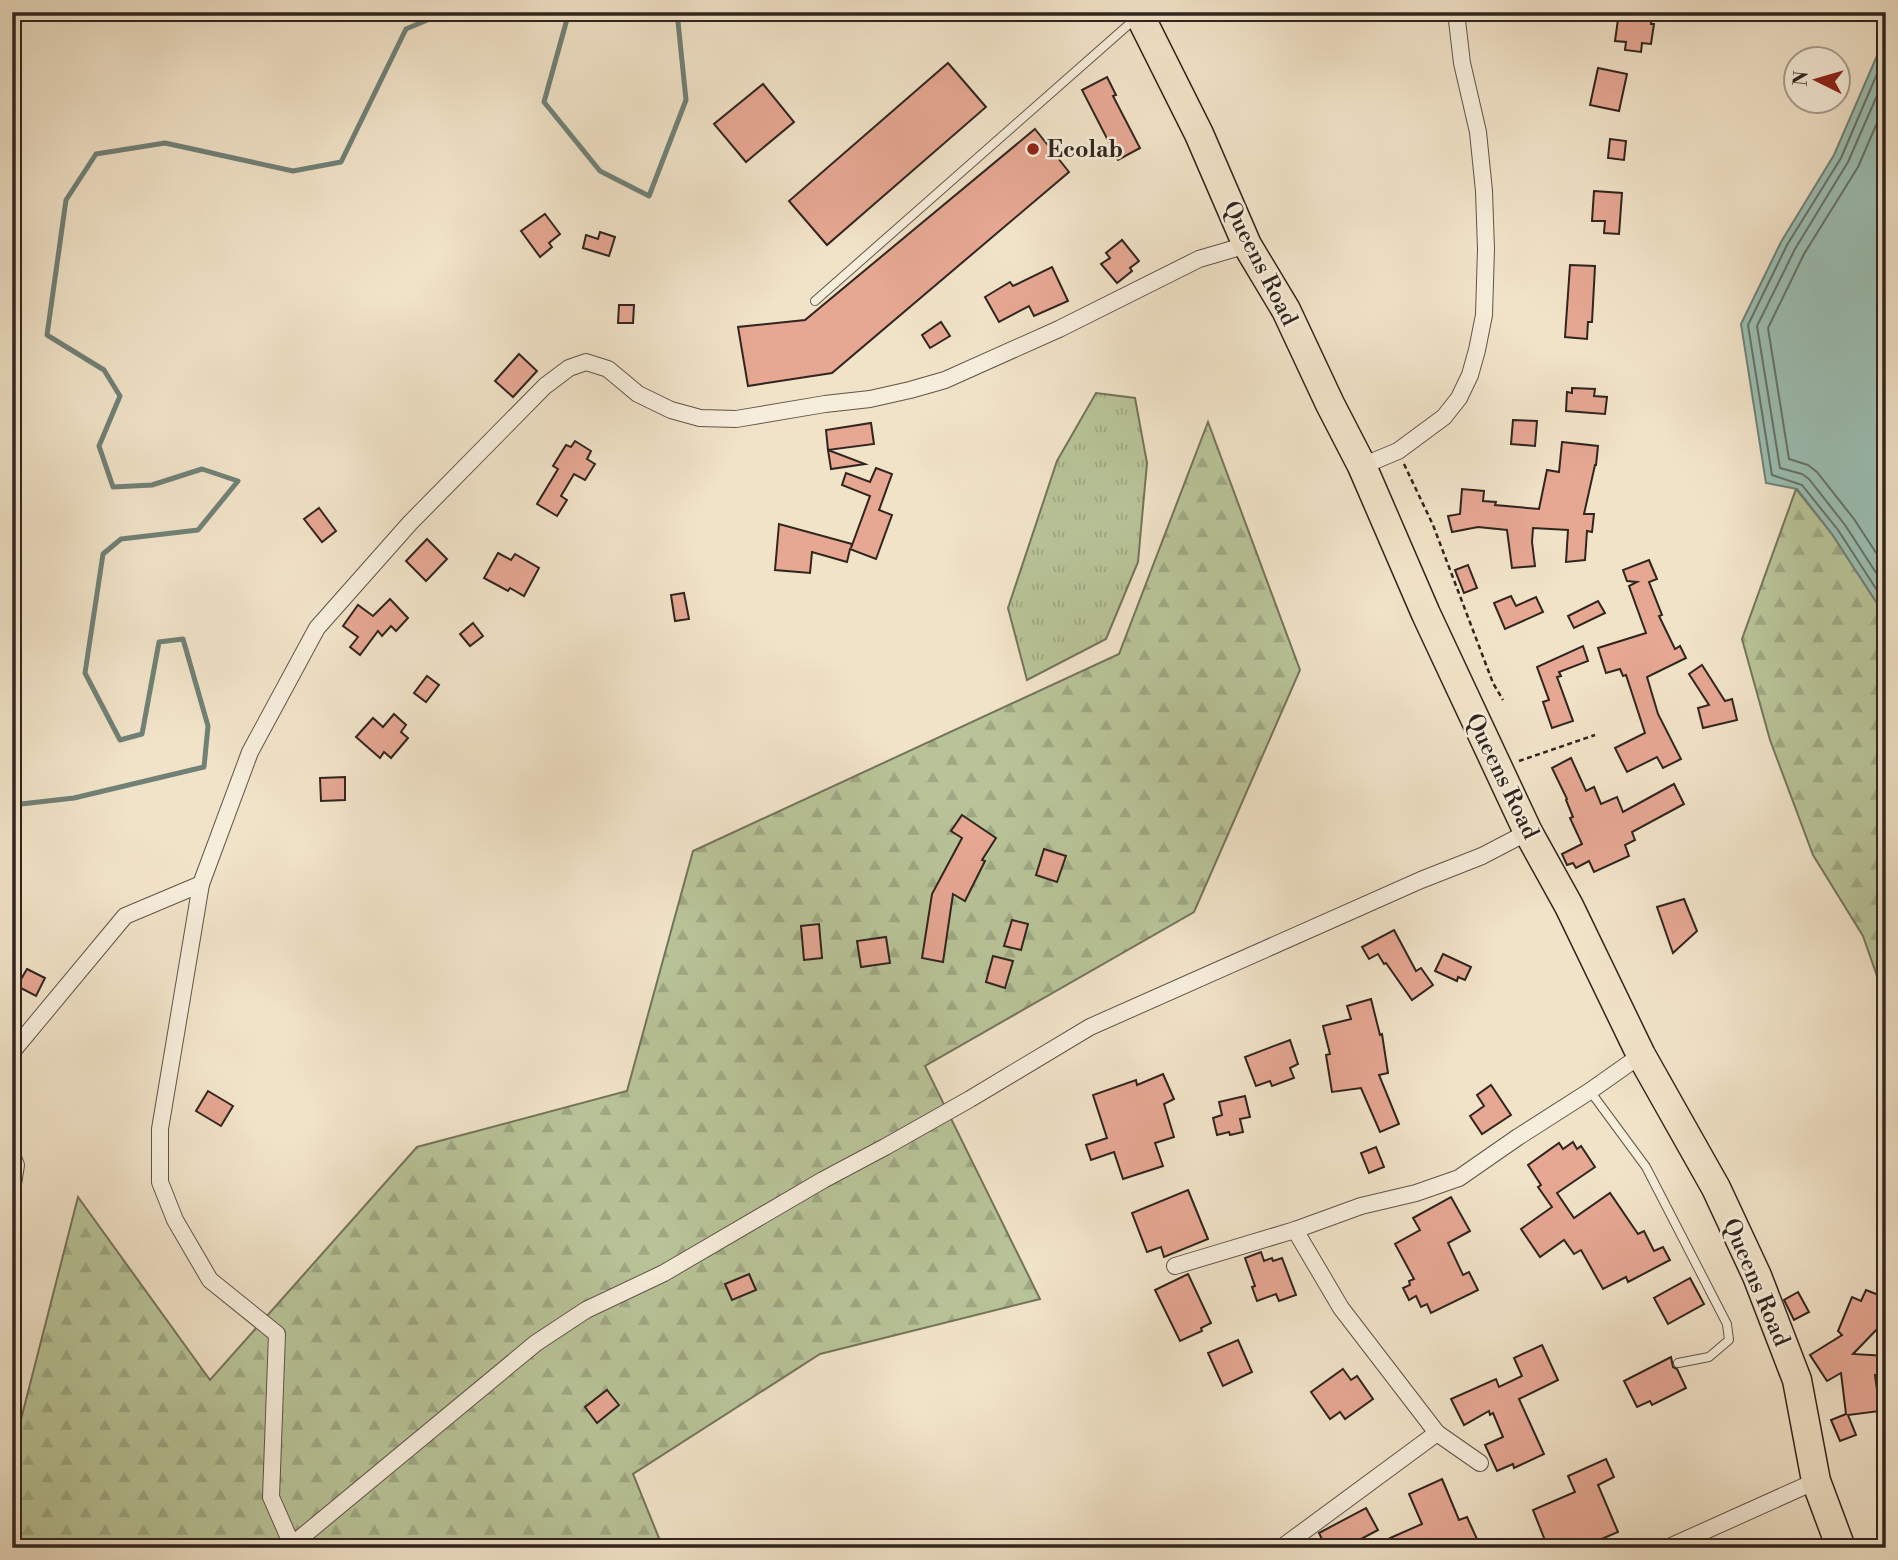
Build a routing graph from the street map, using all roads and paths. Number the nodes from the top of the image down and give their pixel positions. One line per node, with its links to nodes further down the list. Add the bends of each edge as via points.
1 (1456, 12): 5 (street, via 1478,132 1486,249 1484,315 1474,362 1459,398 1444,417)
2 (1139, 13): 3 (highway, Queens Road); 4 (lane)
3 (1247, 244): 6 (highway, Queens Road, via 1286,310); 11 (street, via 1199,260 945,380 870,399 736,419 700,418 638,394 608,369 586,362 569,368 545,386 410,523 317,628 250,752)
4 (815, 301)
5 (1398, 451): 6 (street); 7 (path)
6 (1362, 466): 9 (highway, Queens Road)
7 (1503, 700)
8 (1595, 735): 9 (path)
9 (1498, 769): 10 (highway, Queens Road)
10 (1528, 832): 13 (highway, Queens Road); 23 (street, via 1090,1027 664,1273 586,1310 536,1343)
11 (201, 884): 12 (street, via 125,916); 23 (street, via 160,1129 160,1182 175,1220 210,1280 277,1334 271,1497)
12 (12, 1052)
13 (1642, 1055): 14 (street); 22 (highway, Queens Road, via 1716,1188 1757,1276 1797,1380)
14 (1590, 1091): 17 (street, via 1459,1178); 19 (lane, via 1646,1167 1727,1324 1729,1340 1709,1356)
15 (12, 1155): 16 (street, via 16,1165)
16 (12, 1191)
17 (1295, 1230): 18 (street); 20 (street, via 1341,1308)
18 (1175, 1266)
19 (1678, 1363)
20 (1437, 1433): 21 (street); 24 (street)
21 (1480, 1463)
22 (1816, 1481): 25 (street); 26 (highway, Queens Road)
23 (292, 1546)
24 (1281, 1548)
25 (1667, 1548)
26 (1841, 1548)

